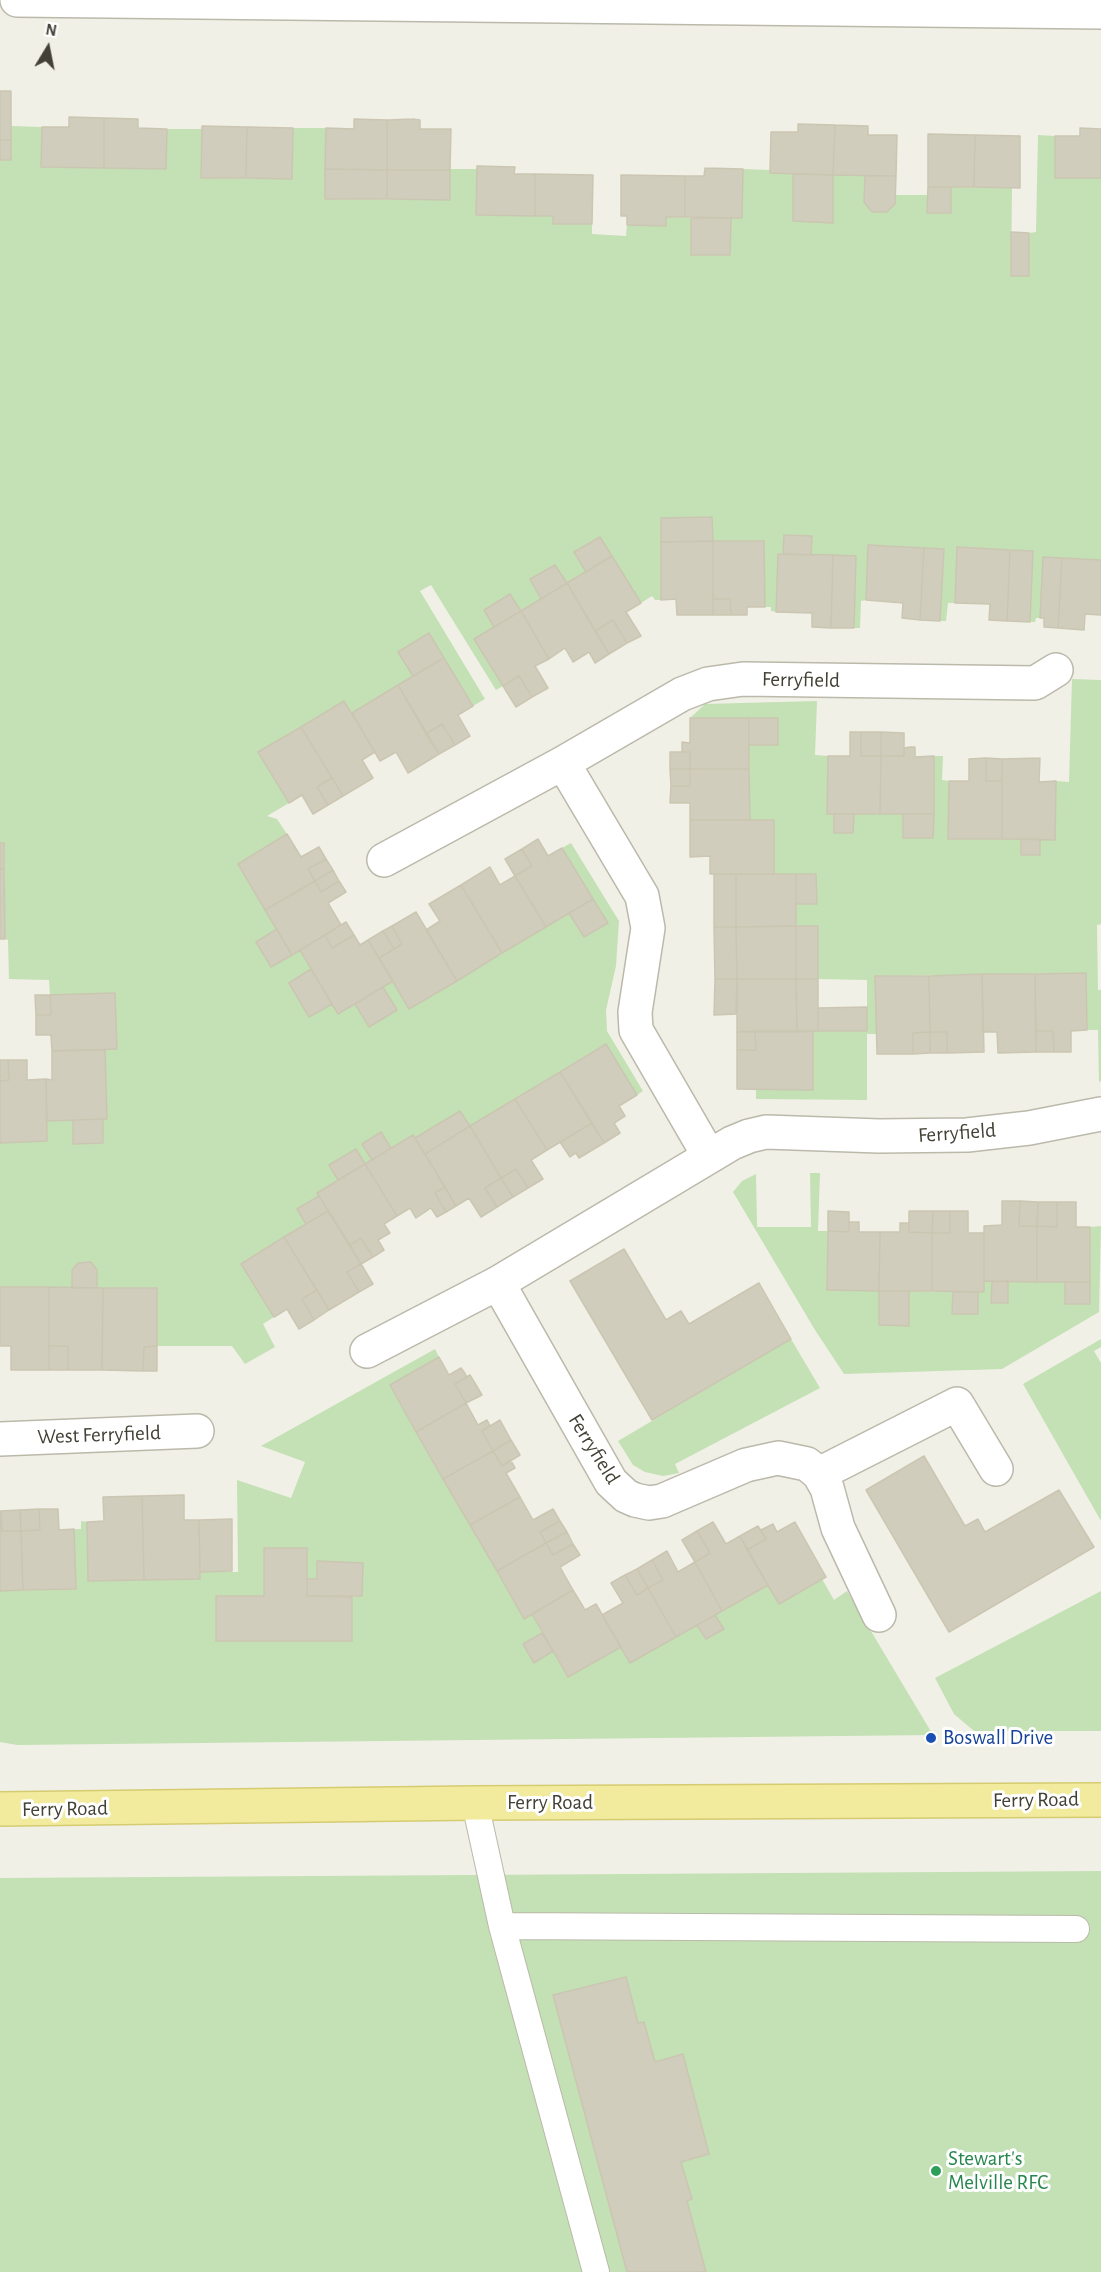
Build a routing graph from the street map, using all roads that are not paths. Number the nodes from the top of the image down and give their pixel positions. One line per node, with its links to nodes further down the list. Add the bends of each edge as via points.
1 (16, 0): 2 (street)
2 (1101, 12)
3 (1056, 670): 4 (street, Ferryfield, via 1035,683 723,681 682,694)
4 (563, 763): 5 (street, Ferryfield); 7 (street, via 642,896 648,928 635,1012 636,1030)
5 (384, 860)
6 (1101, 1114): 7 (street, Ferryfield, via 967,1135 766,1132 732,1143)
7 (709, 1156): 8 (street, Ferryfield)
8 (498, 1283): 9 (street, Ferryfield); 13 (street, Ferryfield, via 611,1482 626,1496 649,1503 662,1501 746,1465 778,1458 807,1464)
9 (367, 1351)
10 (197, 1431): 11 (street, West Ferryfield)
11 (0, 1438)
12 (996, 1469): 13 (street, via 957,1404)
13 (819, 1474): 14 (street, via 838,1528)
14 (879, 1615)
15 (1101, 1800): 16 (main road, Ferry Road)
16 (475, 1803): 17 (main road, Ferry Road); 18 (lane)
17 (0, 1809)
18 (502, 1926): 19 (lane); 20 (lane)
19 (1076, 1929)
20 (596, 2272)

